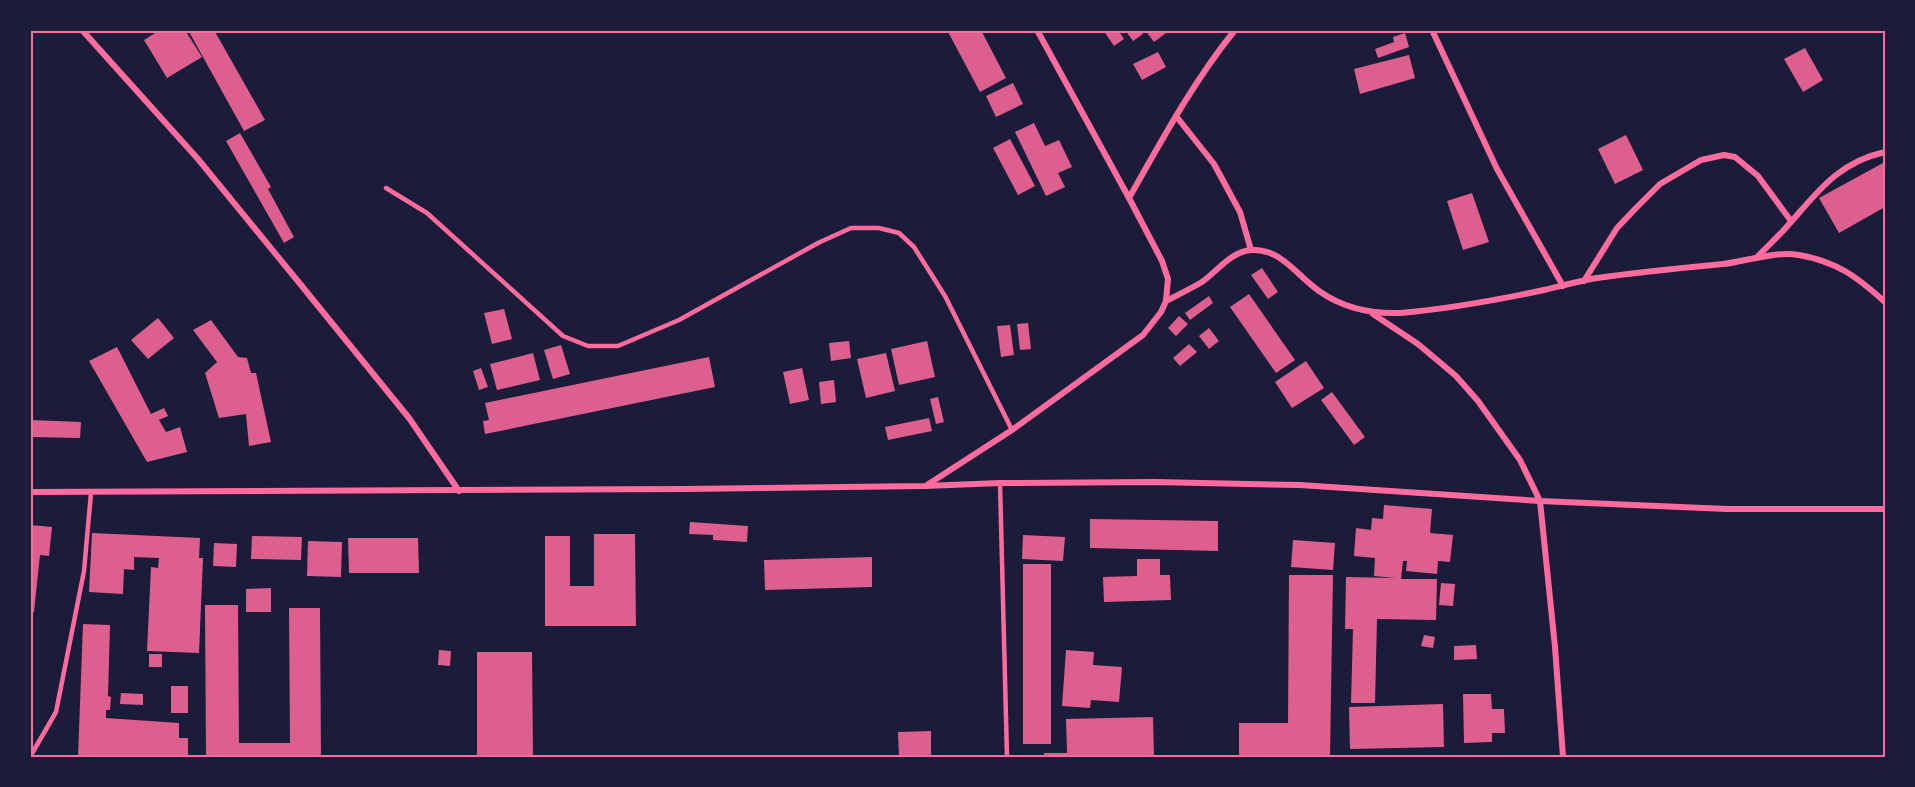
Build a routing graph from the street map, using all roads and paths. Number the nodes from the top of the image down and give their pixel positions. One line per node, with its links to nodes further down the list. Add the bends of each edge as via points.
1 (82, 30): 20 (street, via 198,159 409,418)
2 (1037, 30): 8 (street)
3 (1235, 30): 5 (street)
4 (1432, 30): 13 (street, via 1497,169)
5 (1176, 116): 8 (street); 10 (street, via 1214,164 1240,212)
6 (1885, 152): 9 (street, via 1839,171)
7 (386, 188): 17 (lane, via 426,213 563,336 588,346 618,346 668,324 851,228 898,233 914,247 945,296)
8 (1130, 198): 14 (street, via 1162,261 1168,279)
9 (1791, 221): 11 (street); 12 (street, via 1758,176 1735,157 1701,160 1660,184 1636,208 1617,228)
10 (1251, 250): 14 (street); 16 (street, via 1269,253 1288,263 1319,291 1349,307)
11 (1755, 259): 12 (street); 15 (street, via 1797,255 1831,264 1856,276)
12 (1584, 281): 13 (street)
13 (1563, 286): 16 (street, via 1431,309)
14 (1166, 301): 17 (street, via 1143,335)
15 (1885, 302)
16 (1373, 313): 23 (street, via 1456,376 1520,460)
17 (1012, 430): 19 (street)
18 (1000, 483): 19 (street); 23 (street, via 1300,485); 26 (lane)
19 (926, 486): 20 (street)
20 (459, 490): 22 (street)
21 (30, 492): 22 (street)
22 (91, 493): 25 (lane, via 84,571 56,712)
23 (1540, 501): 24 (street); 27 (street)
24 (1885, 509)
25 (30, 757)
26 (1007, 757)
27 (1563, 757)

